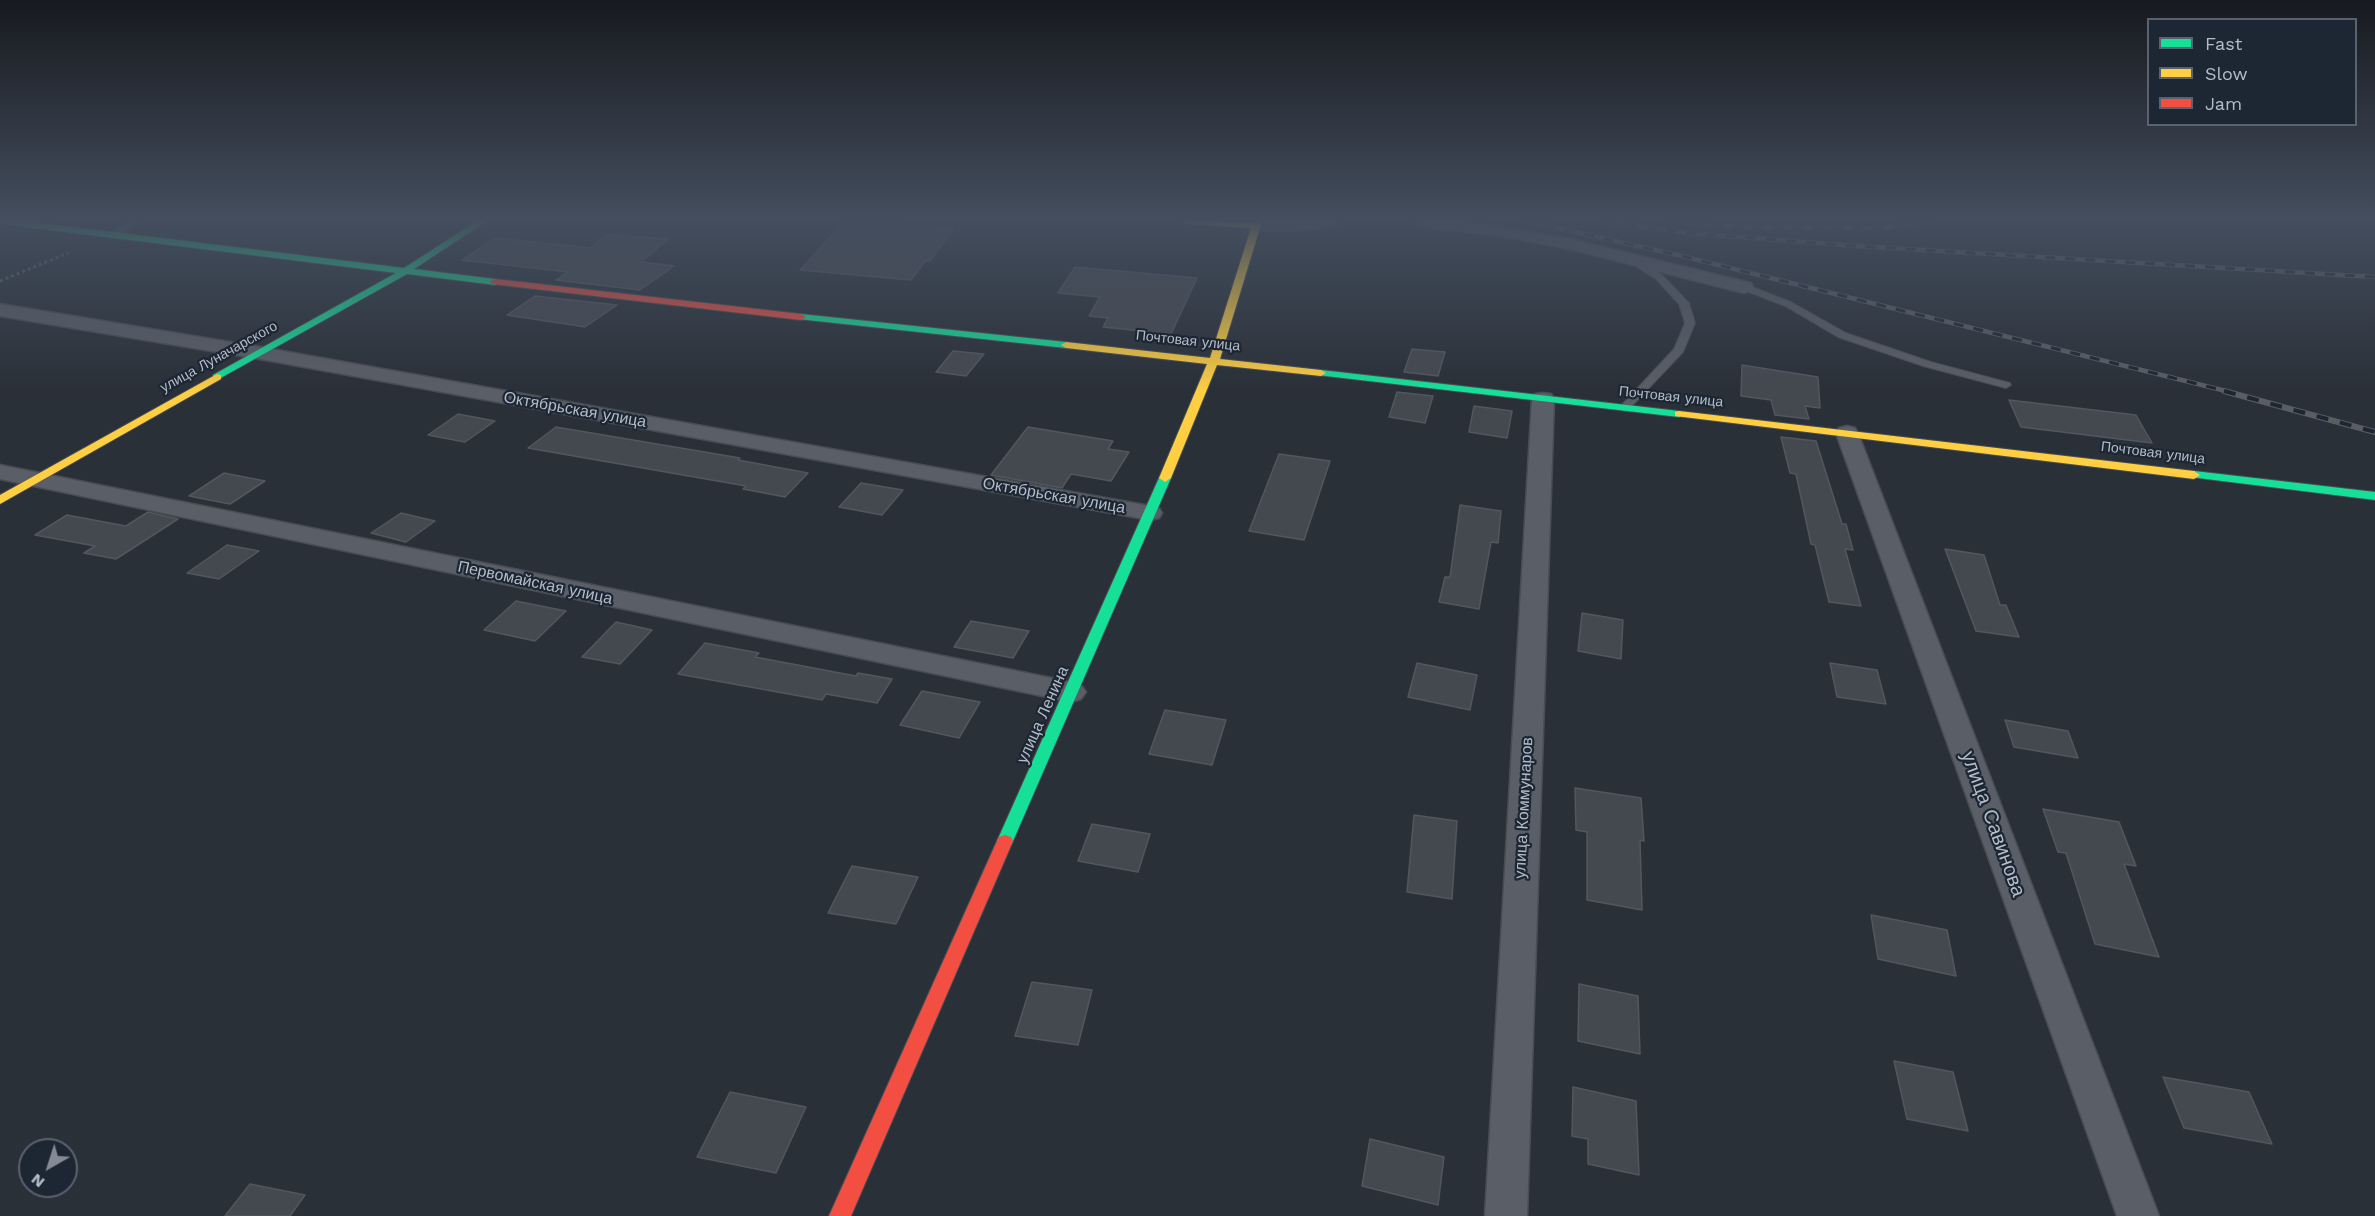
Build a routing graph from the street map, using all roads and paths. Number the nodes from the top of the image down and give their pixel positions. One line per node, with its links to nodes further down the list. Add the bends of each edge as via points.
1 (394, 278): 8 (street, улица Луначарского)
2 (455, 278): 9 (street, Почтовая улица)
3 (1241, 278): 9 (street, улица Ленина)
4 (1660, 278): 12 (lane, via 1684,303 1690,323 1679,350)
5 (1708, 278): 6 (street)
6 (1744, 287): 10 (lane, via 1788,304 1842,335)
7 (0, 310): 8 (street, Октябрьская улица)
8 (260, 353): 15 (street, улица Луначарского); 18 (street, Октябрьская улица)
9 (1214, 360): 11 (street, Почтовая улица); 18 (street, улица Ленина)
10 (2006, 385)
11 (1543, 399): 12 (street, Почтовая улица); 21 (street, улица Коммунаров)
12 (1624, 408): 13 (street, Почтовая улица)
13 (1847, 433): 16 (street, Почтовая улица); 22 (street, улица Савинова)
14 (0, 472): 15 (street, Первомайская улица)
15 (37, 479): 17 (street, улица Луначарского); 19 (street, Первомайская улица)
16 (2374, 497)
17 (0, 500)
18 (1150, 513): 19 (street, улица Ленина)
19 (1071, 692): 20 (street, улица Ленина)
20 (840, 1216)
21 (1506, 1216)
22 (2138, 1216)

